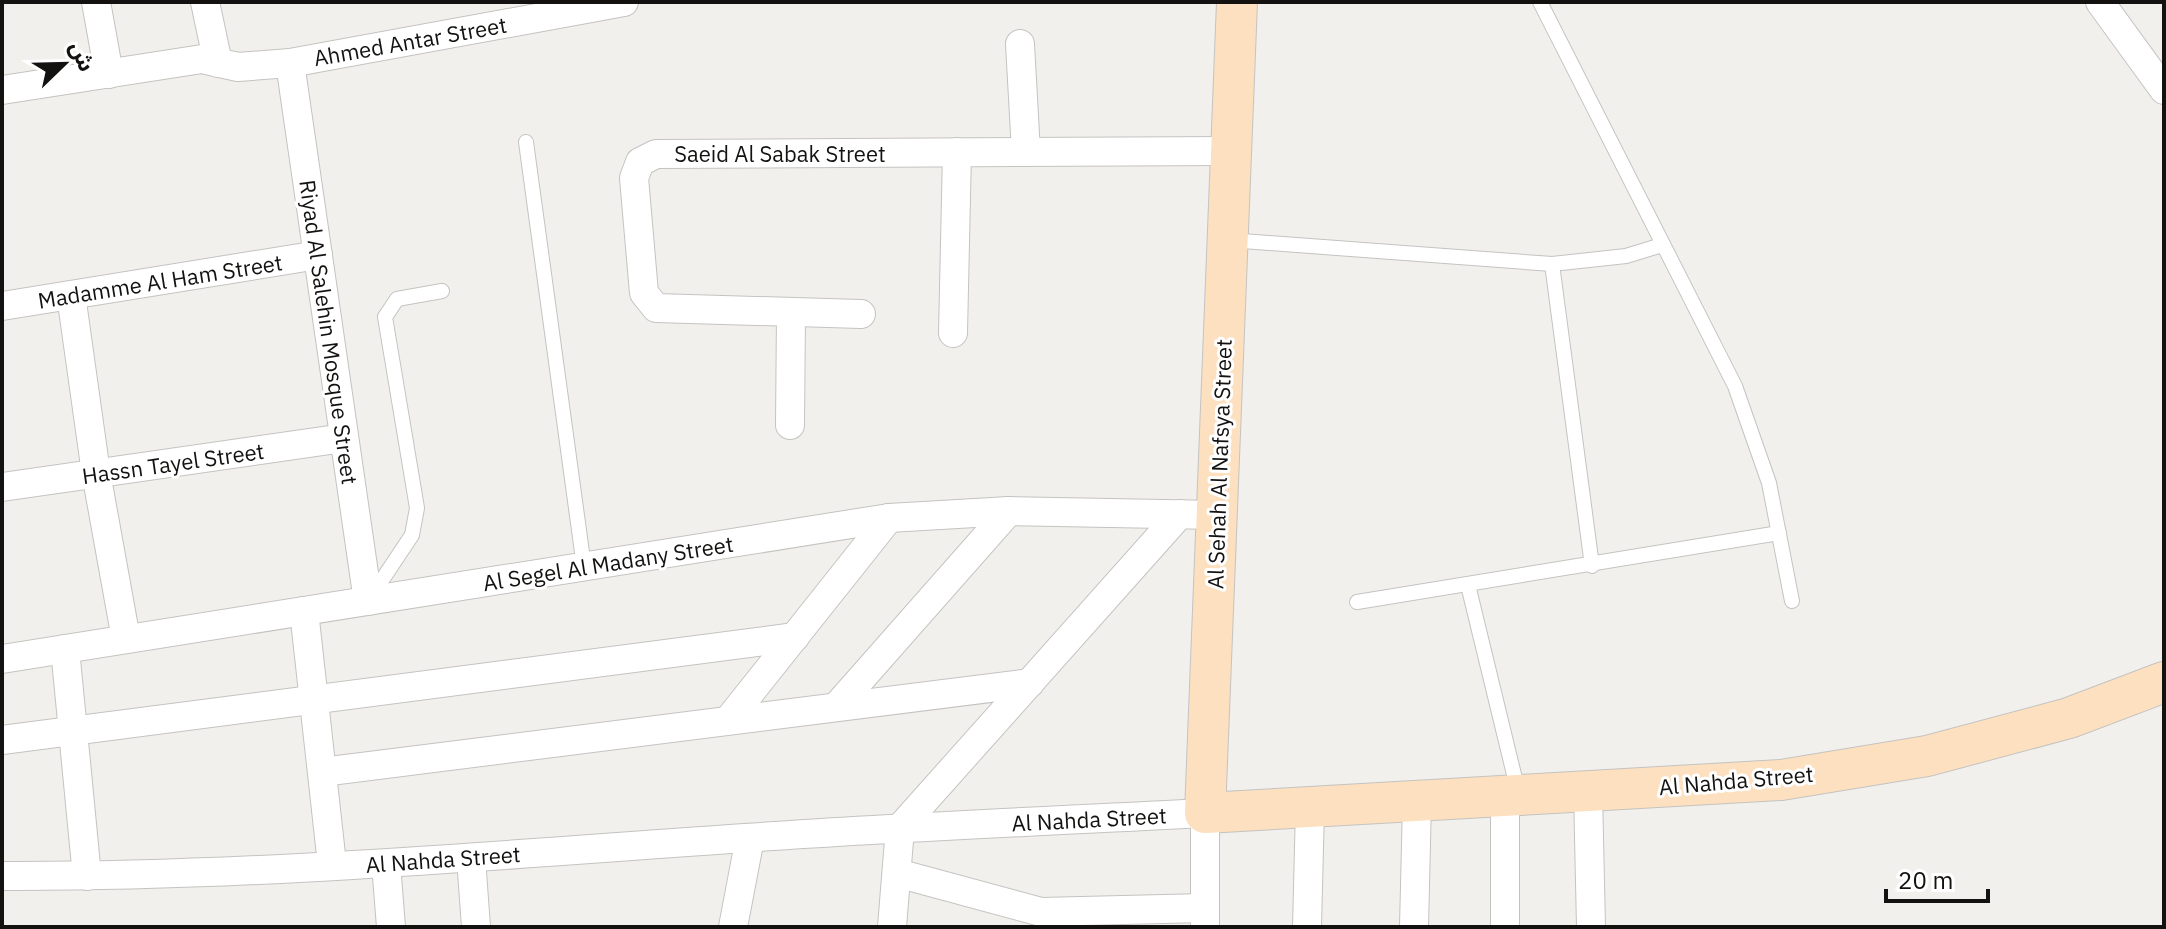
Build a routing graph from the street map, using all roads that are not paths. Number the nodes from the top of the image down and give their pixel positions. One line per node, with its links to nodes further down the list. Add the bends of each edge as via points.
1 (96, 2): 10 (street)
2 (205, 2): 8 (street)
3 (624, 2): 9 (street, Ahmed Antar Street)
4 (1237, 2): 14 (main road, Al Sehah Al Nafsya Street)
5 (1540, 2): 18 (lane)
6 (2100, 2): 12 (street)
7 (1020, 44): 16 (street)
8 (218, 63): 9 (street, Ahmed Antar Street, via 253,68); 10 (street, Ahmed Antar Street, via 202,59)
9 (290, 63): 19 (street, Riyad Al Salehin Mosque Street)
10 (109, 74): 11 (street, Ahmed Antar Street)
11 (2, 90)
12 (2164, 90)
13 (526, 142): 36 (lane)
14 (1231, 151): 16 (street, Saeid Al Sabak Street); 17 (main road, Al Sehah Al Nafsya Street)
15 (957, 152): 16 (street, Saeid Al Sabak Street); 24 (street, Saeid Al Sabak Street, via 656,154 640,162 634,178 644,293 651,304 663,310); 26 (street)
16 (1026, 152)
17 (1227, 240): 20 (lane); 32 (main road, Al Sehah Al Nafsya Street)
18 (1662, 245): 20 (lane, via 1626,256); 34 (lane, via 1735,386 1765,471)
19 (318, 255): 22 (street, Madamme Al Ham Street); 28 (street, Riyad Al Salehin Mosque Street)
20 (1552, 264): 35 (lane)
21 (442, 291): 38 (lane, via 397,299 385,317 417,508 412,535)
22 (71, 295): 23 (street, Madamme Al Ham Street); 29 (street)
23 (2, 306)
24 (791, 313): 25 (street, Saeid Al Sabak Street); 27 (street)
25 (861, 314)
26 (953, 333)
27 (790, 425)
28 (344, 438): 29 (street, Hassn Tayel Street); 38 (street, Riyad Al Salehin Mosque Street)
29 (96, 473): 30 (street, Hassn Tayel Street); 43 (street)
30 (2, 487)
31 (1009, 511): 32 (street, Al Segel Al Madany Street); 33 (street, Al Segel Al Madany Street); 49 (street)
32 (1199, 515): 47 (street); 58 (main road, Al Sehah Al Nafsya Street)
33 (889, 518): 36 (street, Al Segel Al Madany Street); 42 (street)
34 (1779, 533): 35 (lane); 39 (lane)
35 (1592, 566): 37 (lane)
36 (584, 567): 38 (street, Al Segel Al Madany Street)
37 (1468, 585): 40 (lane); 55 (lane)
38 (368, 601): 41 (street, Al Segel Al Madany Street)
39 (1792, 601)
40 (1357, 602)
41 (304, 611): 43 (street, Al Segel Al Madany Street); 48 (street)
42 (795, 637): 48 (street); 50 (street)
43 (126, 639): 44 (street, Al Segel Al Madany Street)
44 (65, 649): 45 (street, Al Segel Al Madany Street); 51 (street)
45 (2, 659)
46 (2164, 682): 54 (main road, Al Nahda Street, via 2069,718 1927,756 1781,780)
47 (1030, 683): 49 (street); 59 (street)
48 (313, 697): 51 (street); 53 (street)
49 (837, 706): 50 (street)
50 (730, 718): 53 (street)
51 (73, 731): 52 (street); 66 (street)
52 (2, 740)
53 (322, 772): 62 (street)
54 (1588, 792): 55 (main road, Al Nahda Street); 75 (street)
55 (1512, 796): 56 (main road, Al Nahda Street); 74 (street)
56 (1417, 802): 57 (main road, Al Nahda Street); 73 (street)
57 (1310, 808): 58 (main road, Al Nahda Street); 72 (street)
58 (1205, 813): 59 (street, Al Nahda Street); 67 (street, Al Sehah Al Nafsya Street)
59 (900, 828): 60 (street, Al Nahda Street); 64 (street)
60 (750, 838): 61 (street, Al Nahda Street); 70 (street)
61 (471, 858): 63 (street, Al Nahda Street); 69 (street)
62 (332, 864): 63 (street, Al Nahda Street); 66 (street, Al Nahda Street)
63 (386, 864): 68 (street)
64 (897, 873): 67 (street, via 1041,912); 71 (street)
65 (2, 876): 66 (street, Al Nahda Street)
66 (87, 876)
67 (1205, 918)
68 (391, 927)
69 (476, 927)
70 (733, 927)
71 (892, 927)
72 (1307, 927)
73 (1414, 927)
74 (1505, 927)
75 (1591, 927)

